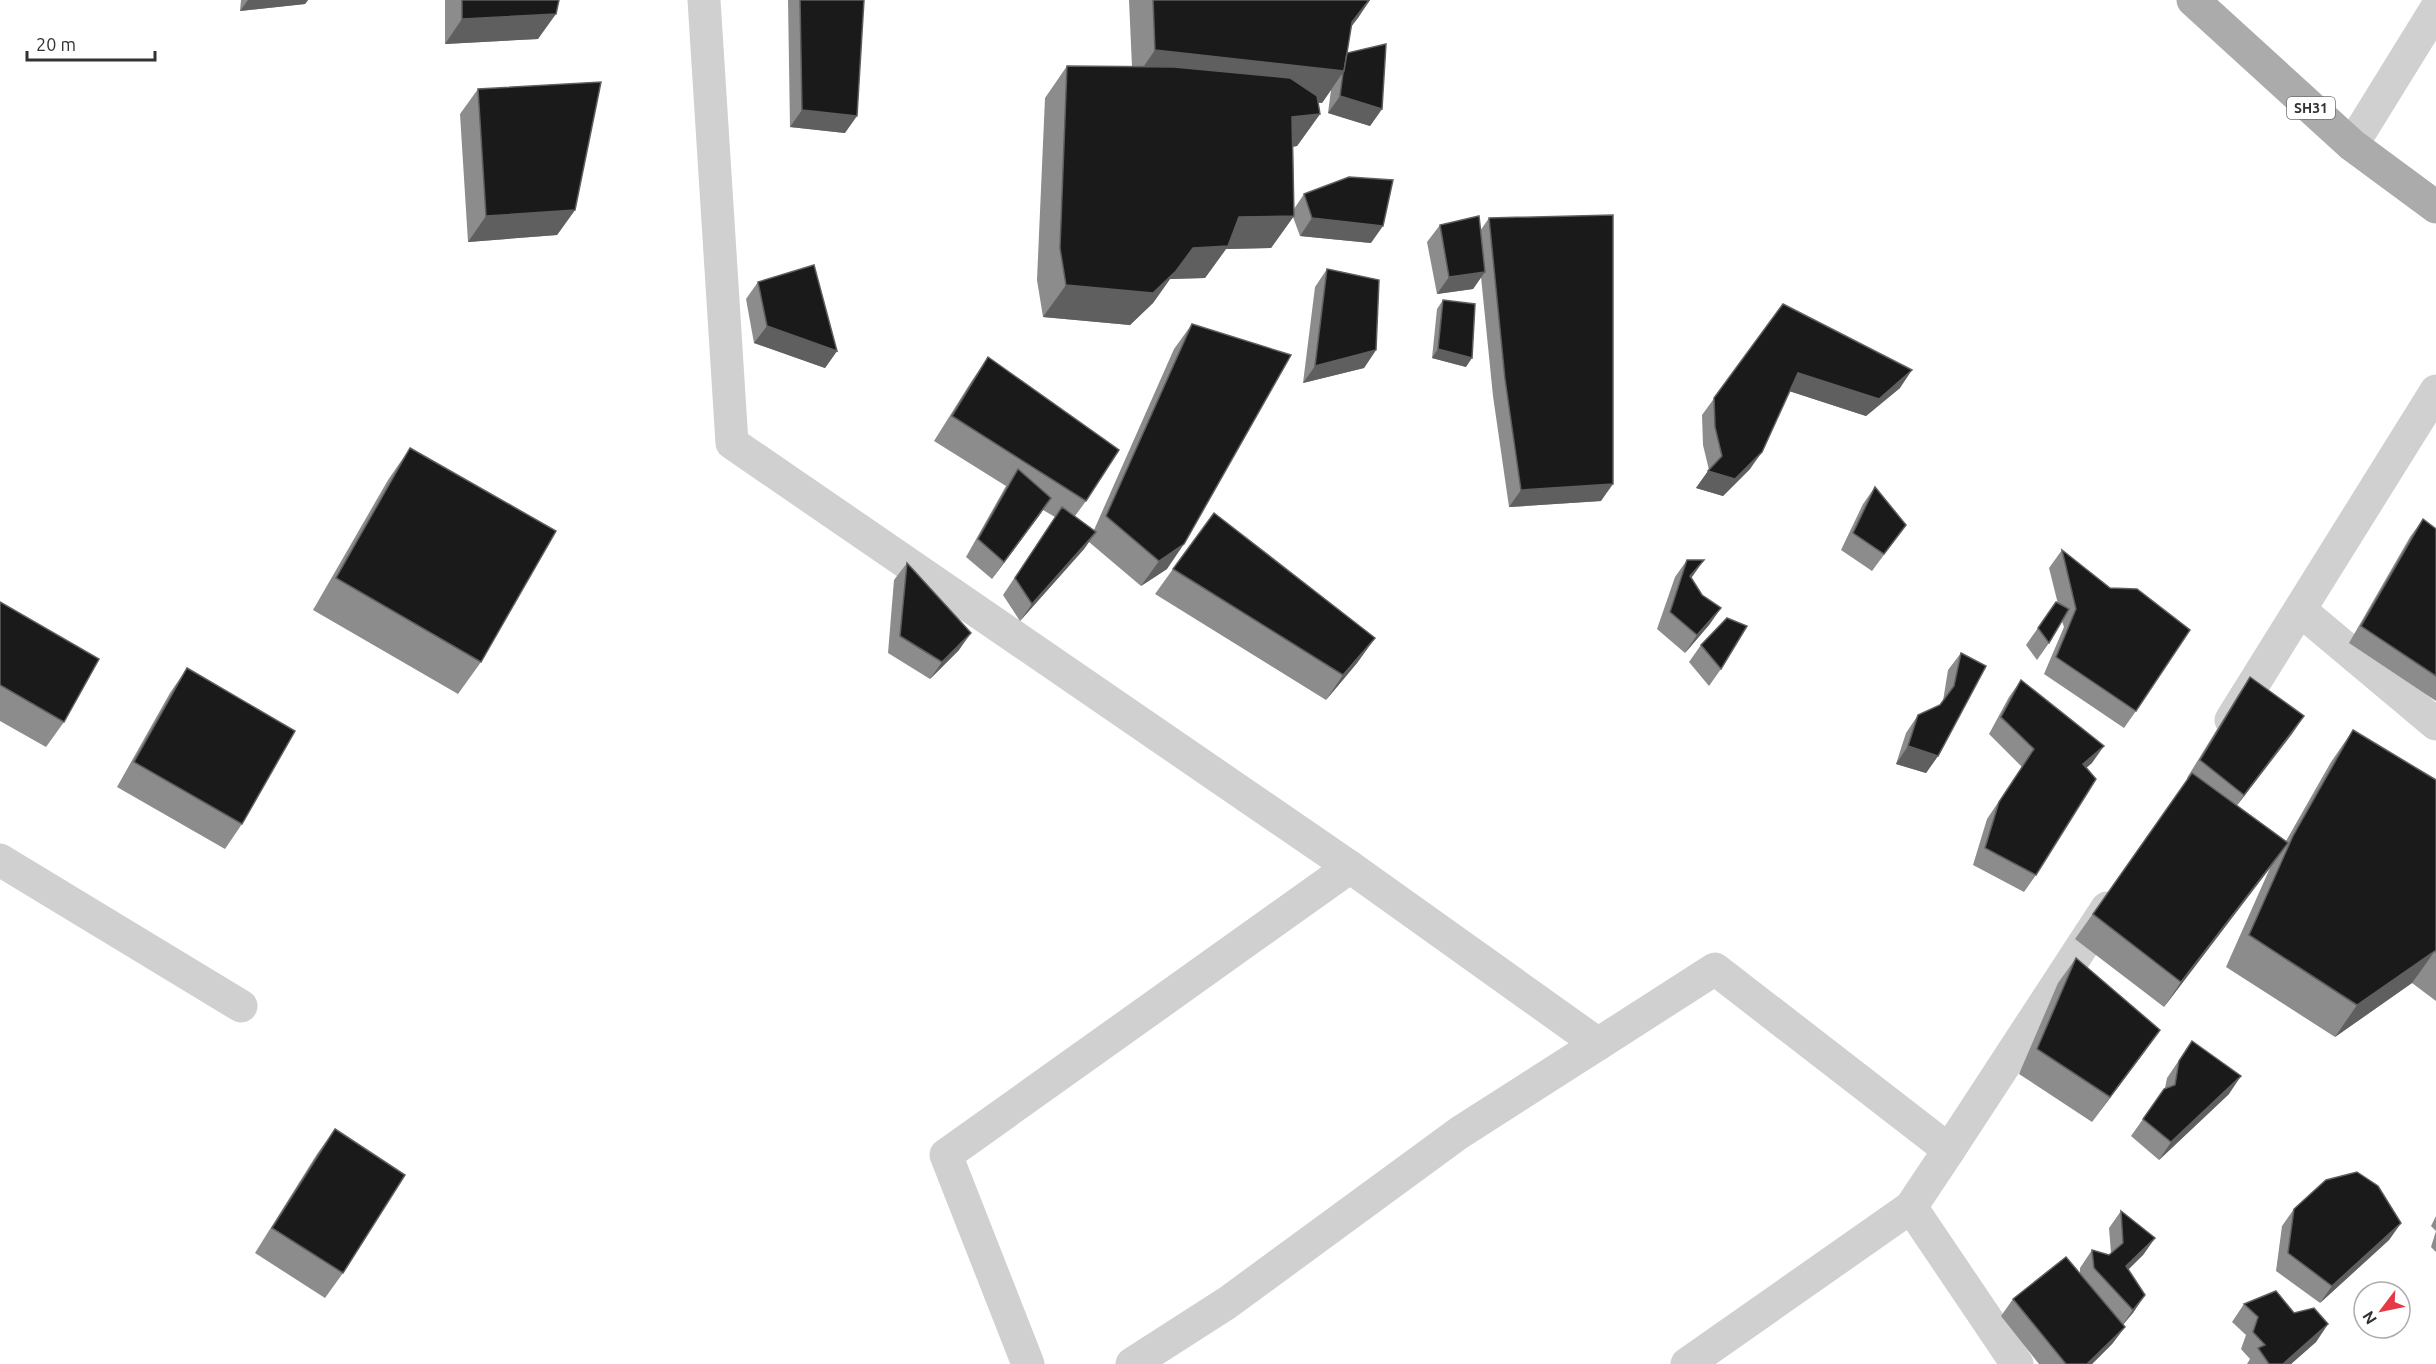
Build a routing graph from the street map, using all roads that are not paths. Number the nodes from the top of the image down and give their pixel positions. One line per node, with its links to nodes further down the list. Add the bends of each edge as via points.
1 (704, 0): 11 (street, via 732,443)
2 (2193, 0): 4 (main road, SH31)
3 (2436, 9): 4 (street)
4 (2352, 145): 5 (main road, SH31)
5 (2436, 207)
6 (2436, 391): 7 (street)
7 (2300, 610): 8 (street); 9 (street)
8 (2436, 724)
9 (2213, 747)
10 (0, 860): 13 (street)
11 (1350, 867): 14 (street); 17 (street, via 946,1155)
12 (2122, 886): 15 (street)
13 (241, 1006)
14 (1598, 1044): 15 (street, via 1715,969); 18 (street, via 1459,1133 1227,1303)
15 (1949, 1150): 16 (street)
16 (1911, 1207): 19 (street); 20 (street)
17 (1028, 1364)
18 (1132, 1364)
19 (1687, 1364)
20 (2017, 1364)

